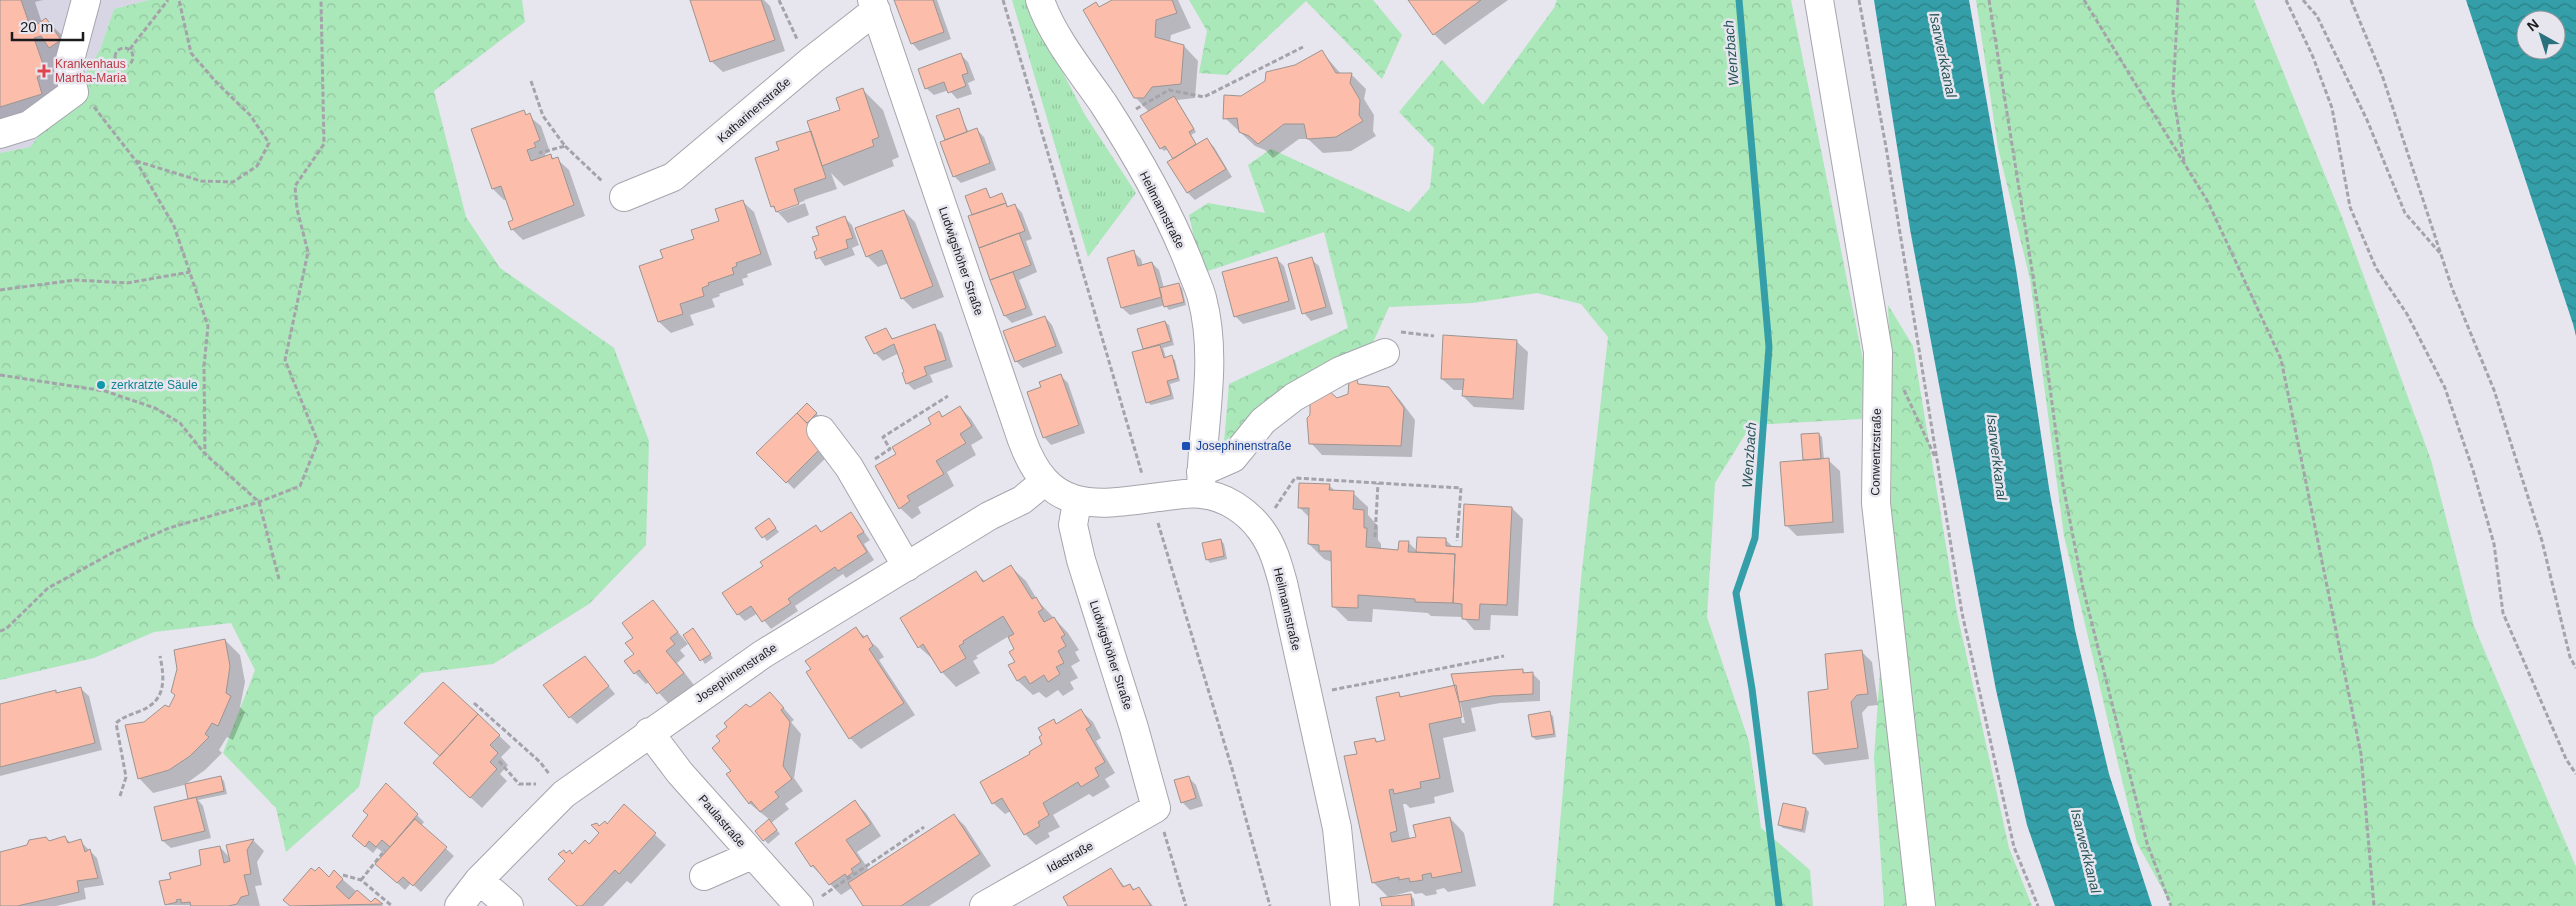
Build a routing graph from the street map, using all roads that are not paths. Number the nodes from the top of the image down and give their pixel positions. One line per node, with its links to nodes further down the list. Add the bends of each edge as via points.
1 (86, 0): 5 (street, via 68,67 74,92 29,125)
2 (1819, 0): 23 (street, Conwentzstraße, via 1878,352 1876,503)
3 (1045, 1): 10 (street, Heilmannstraße, via 1067,51 1166,210 1202,298 1211,381 1205,415)
4 (874, 5): 6 (street, Katharinenstraße, via 673,177); 9 (street, Ludwigshöher Straße, via 1028,457)
5 (0, 134)
6 (624, 197)
7 (1385, 353): 10 (street, via 1340,371 1294,397 1263,421 1233,458)
8 (821, 430): 12 (street, via 849,468)
9 (1044, 482): 11 (street, Ludwigshöher Straße); 12 (street, Josephinenstraße, via 1022,500 989,516)
10 (1201, 483): 11 (street, Ludwigshöher Straße, via 1117,504); 22 (street, Heilmannstraße, via 1234,504 1260,529 1274,553 1337,828)
11 (1077, 502): 14 (street, Ludwigshöher Straße, via 1073,525 1081,560)
12 (907, 567): 13 (street, Josephinenstraße, via 763,654)
13 (649, 732): 15 (street, Paulastraße, via 680,773); 17 (street, Josephinenstraße, via 563,794)
14 (1156, 808): 21 (street, Idastraße)
15 (752, 855): 16 (street); 18 (street, Paulastraße)
16 (704, 876)
17 (479, 880): 19 (street, Josephinenstraße); 20 (street)
18 (807, 903)
19 (459, 906)
20 (509, 906)
21 (984, 906)
22 (1345, 906)
23 (1921, 906)

